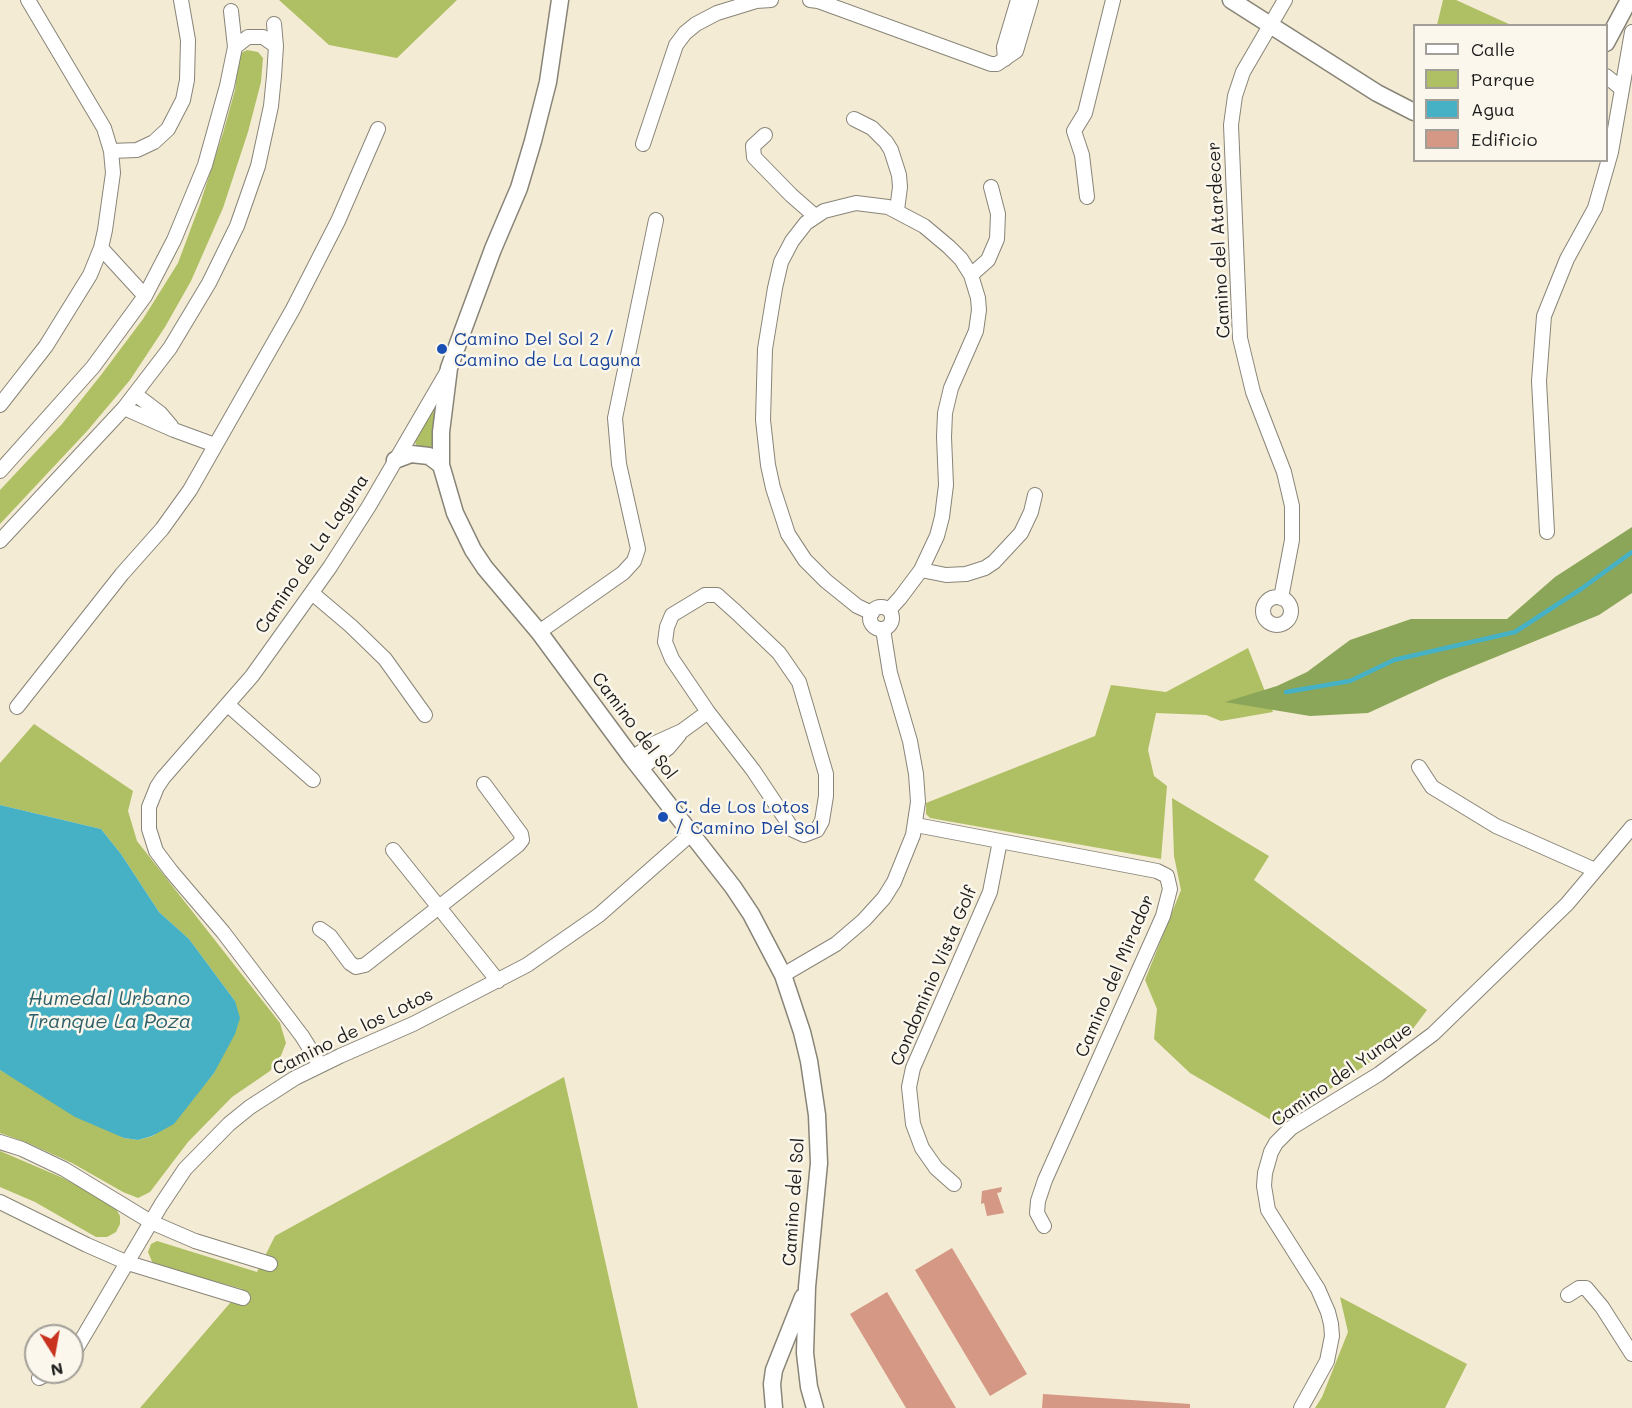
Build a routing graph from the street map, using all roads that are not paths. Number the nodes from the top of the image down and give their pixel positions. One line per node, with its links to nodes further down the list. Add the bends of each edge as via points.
1 (28, 0): 26 (street, via 104,128)
2 (181, 0): 26 (street, via 188,40 183,100 168,129 154,142 137,150)
3 (560, 0): 35 (street, Camino de La Laguna, via 548,82 519,188)
4 (771, 0): 25 (street, via 717,13 685,33 676,45)
5 (810, 0): 11 (street, via 991,64 1016,51)
6 (1031, 0): 11 (street)
7 (1113, 0): 28 (street, via 1085,113 1074,131)
8 (1231, 0): 14 (street)
9 (1285, 0): 14 (street, Camino del Atardecer)
10 (1629, 0): 16 (street)
11 (1019, 10)
12 (231, 11): 18 (street)
13 (274, 24): 17 (street)
14 (1271, 25): 21 (street); 49 (street, Camino del Atardecer, via 1238,83 1231,124 1240,338 1253,392 1284,472 1292,506 1291,548)
15 (1632, 32): 20 (street)
16 (1608, 39)
17 (276, 46): 18 (street, via 263,37 248,37); 36 (street, via 266,135 237,226 190,316)
18 (235, 47): 34 (street, via 205,165 174,240)
19 (1608, 78): 20 (street)
20 (1622, 89): 45 (street, via 1611,152 1595,207 1567,259 1544,316 1539,381)
21 (1413, 111)
22 (854, 119): 29 (street, via 872,128 891,150 899,175)
23 (378, 129): 40 (street, via 338,221 293,309)
24 (765, 135): 30 (street, via 753,146 754,157)
25 (643, 144)
26 (111, 151): 32 (street, via 112,184)
27 (992, 187): 33 (street, via 998,214 997,239 988,260)
28 (1088, 197)
29 (897, 210): 30 (street, via 856,203); 33 (street, via 949,247)
30 (815, 216): 51 (street, via 792,241 776,281 763,373 766,453 782,520 796,546 836,591)
31 (656, 220): 53 (street, via 615,418 619,464 638,549 623,573)
32 (101, 248): 34 (street); 37 (street, via 83,289 46,346)
33 (971, 275): 47 (street, via 978,298 978,321 947,401 945,501 937,536)
34 (145, 296): 43 (street, via 93,367)
35 (449, 368): 41 (street, Camino de La Laguna); 42 (street, Camino del Sol)
36 (135, 394): 38 (street); 39 (street)
37 (0, 405)
38 (124, 408): 39 (street); 46 (street)
39 (174, 430): 40 (street)
40 (215, 445): 55 (street, via 162,529)
41 (395, 460): 42 (street, via 411,454 429,456); 48 (street, Camino de La Laguna)
42 (441, 465): 53 (street, Camino del Sol, via 455,513 473,549)
43 (0, 471)
44 (1035, 495): 47 (street, via 1021,532 985,568 946,575)
45 (1547, 532)
46 (0, 541)
47 (921, 570): 50 (street)
48 (312, 594): 54 (street, Camino de La Laguna); 57 (street, via 385,659)
49 (1281, 598)
50 (889, 610): 51 (street, via 878,608); 52 (street, via 892,621)
51 (872, 613): 52 (street, via 873,626)
52 (883, 629): 62 (street, via 890,674 916,774)
53 (539, 632): 58 (street, Camino del Sol)
54 (228, 705): 60 (street); 72 (street, Camino de La Laguna, via 157,787 149,807 149,829 156,851 223,932)
55 (17, 707)
56 (708, 712): 56 (street, via 665,642 672,615 705,594 717,595 736,612 779,653 799,682 826,774 822,821 817,830 804,835 793,830); 58 (street, via 651,746)
57 (425, 715)
58 (636, 763): 64 (street, Camino del Sol)
59 (1419, 767): 67 (street, via 1431,787 1496,826)
60 (313, 780)
61 (484, 784): 68 (street, via 522,840)
62 (916, 825): 65 (street, Camino del Mirador); 70 (street, via 898,873 874,909 836,944)
63 (1632, 828): 67 (street, Camino del Yunque)
64 (692, 833): 70 (street, Camino del Sol, via 751,914); 71 (street, Camino de los Lotos, via 599,915)
65 (1000, 841): 74 (street, Condominio Vista Golf, via 990,892 913,1068 909,1087 913,1124 922,1148); 77 (street, Camino del Mirador, via 1157,871 1167,876 1170,889 1163,916 1045,1180 1037,1213)
66 (393, 850): 68 (street)
67 (1595, 870): 87 (street, Camino del Yunque, via 1567,904 1433,1034 1379,1074 1291,1128 1271,1152 1264,1186 1268,1210 1321,1295 1331,1324 1327,1361)
68 (438, 906): 69 (street, via 365,965 356,967); 71 (street)
69 (320, 929)
70 (783, 975): 80 (street, Camino del Sol, via 802,1032 817,1115 817,1188)
71 (498, 981): 72 (street, Camino de los Lotos)
72 (320, 1065): 76 (street, Camino de los Lotos, via 272,1092 229,1124 186,1169)
73 (0, 1142): 76 (street, via 64,1169)
74 (954, 1184)
75 (0, 1202): 78 (street)
76 (151, 1222): 78 (street, Camino de los Lotos); 79 (street, via 195,1241)
77 (1044, 1226)
78 (128, 1263): 82 (street); 83 (street, Camino de los Lotos)
79 (270, 1264)
80 (807, 1287): 85 (street, Camino del Sol, via 774,1370); 86 (street, Camino del Sol, via 806,1370)
81 (1568, 1295): 84 (street, via 1586,1288)
82 (243, 1298)
83 (84, 1336)
84 (1632, 1354)
85 (774, 1408)
86 (815, 1408)
87 (1301, 1408)

